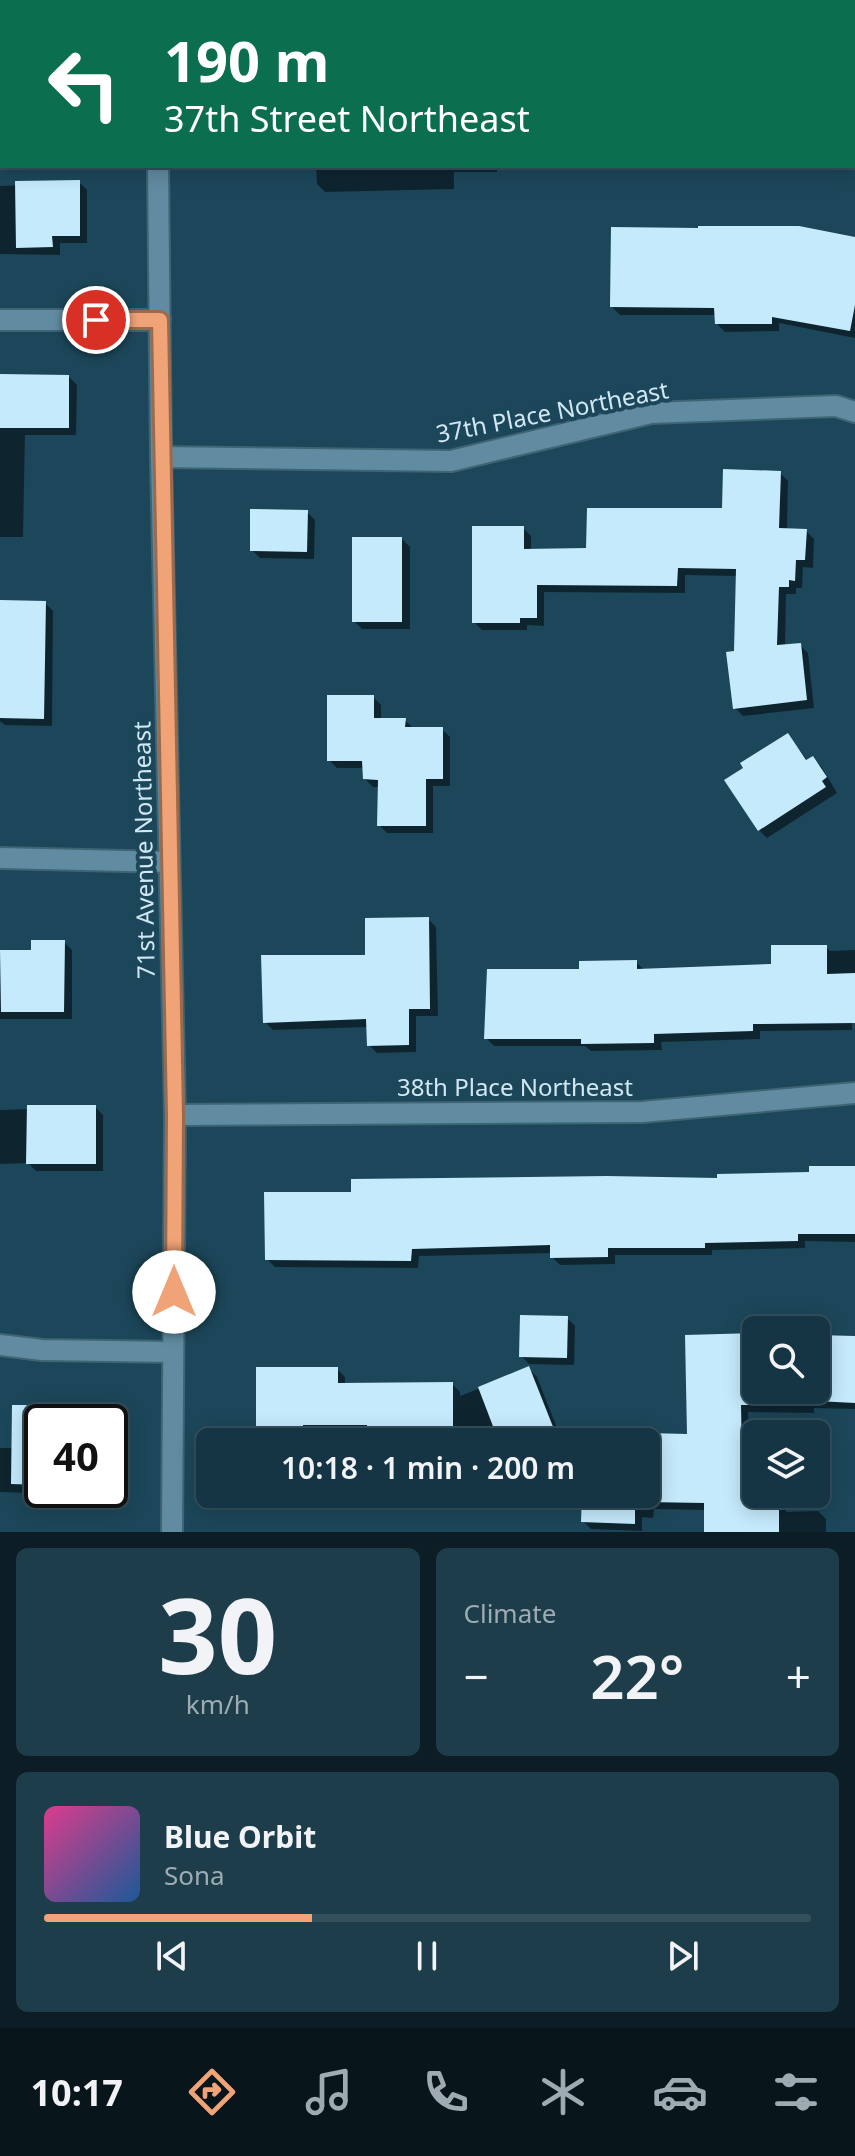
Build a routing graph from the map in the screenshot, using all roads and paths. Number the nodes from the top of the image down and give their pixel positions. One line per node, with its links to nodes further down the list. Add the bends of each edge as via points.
1 (158, 168): 3 (street, 71st Avenue Northeast)
2 (0, 320): 3 (street)
3 (160, 320): 5 (street, 71st Avenue Northeast)
4 (855, 412): 5 (street, 37th Place Northeast, via 836,406 651,413 451,461)
5 (161, 457): 7 (street, 71st Avenue Northeast)
6 (0, 858): 7 (street)
7 (168, 862): 9 (street, 71st Avenue Northeast)
8 (855, 1093): 9 (street, 38th Place Northeast, via 642,1112)
9 (175, 1115): 11 (street, 71st Avenue Northeast)
10 (0, 1345): 11 (street)
11 (173, 1352): 12 (street, 71st Avenue Northeast)
12 (172, 1532)

